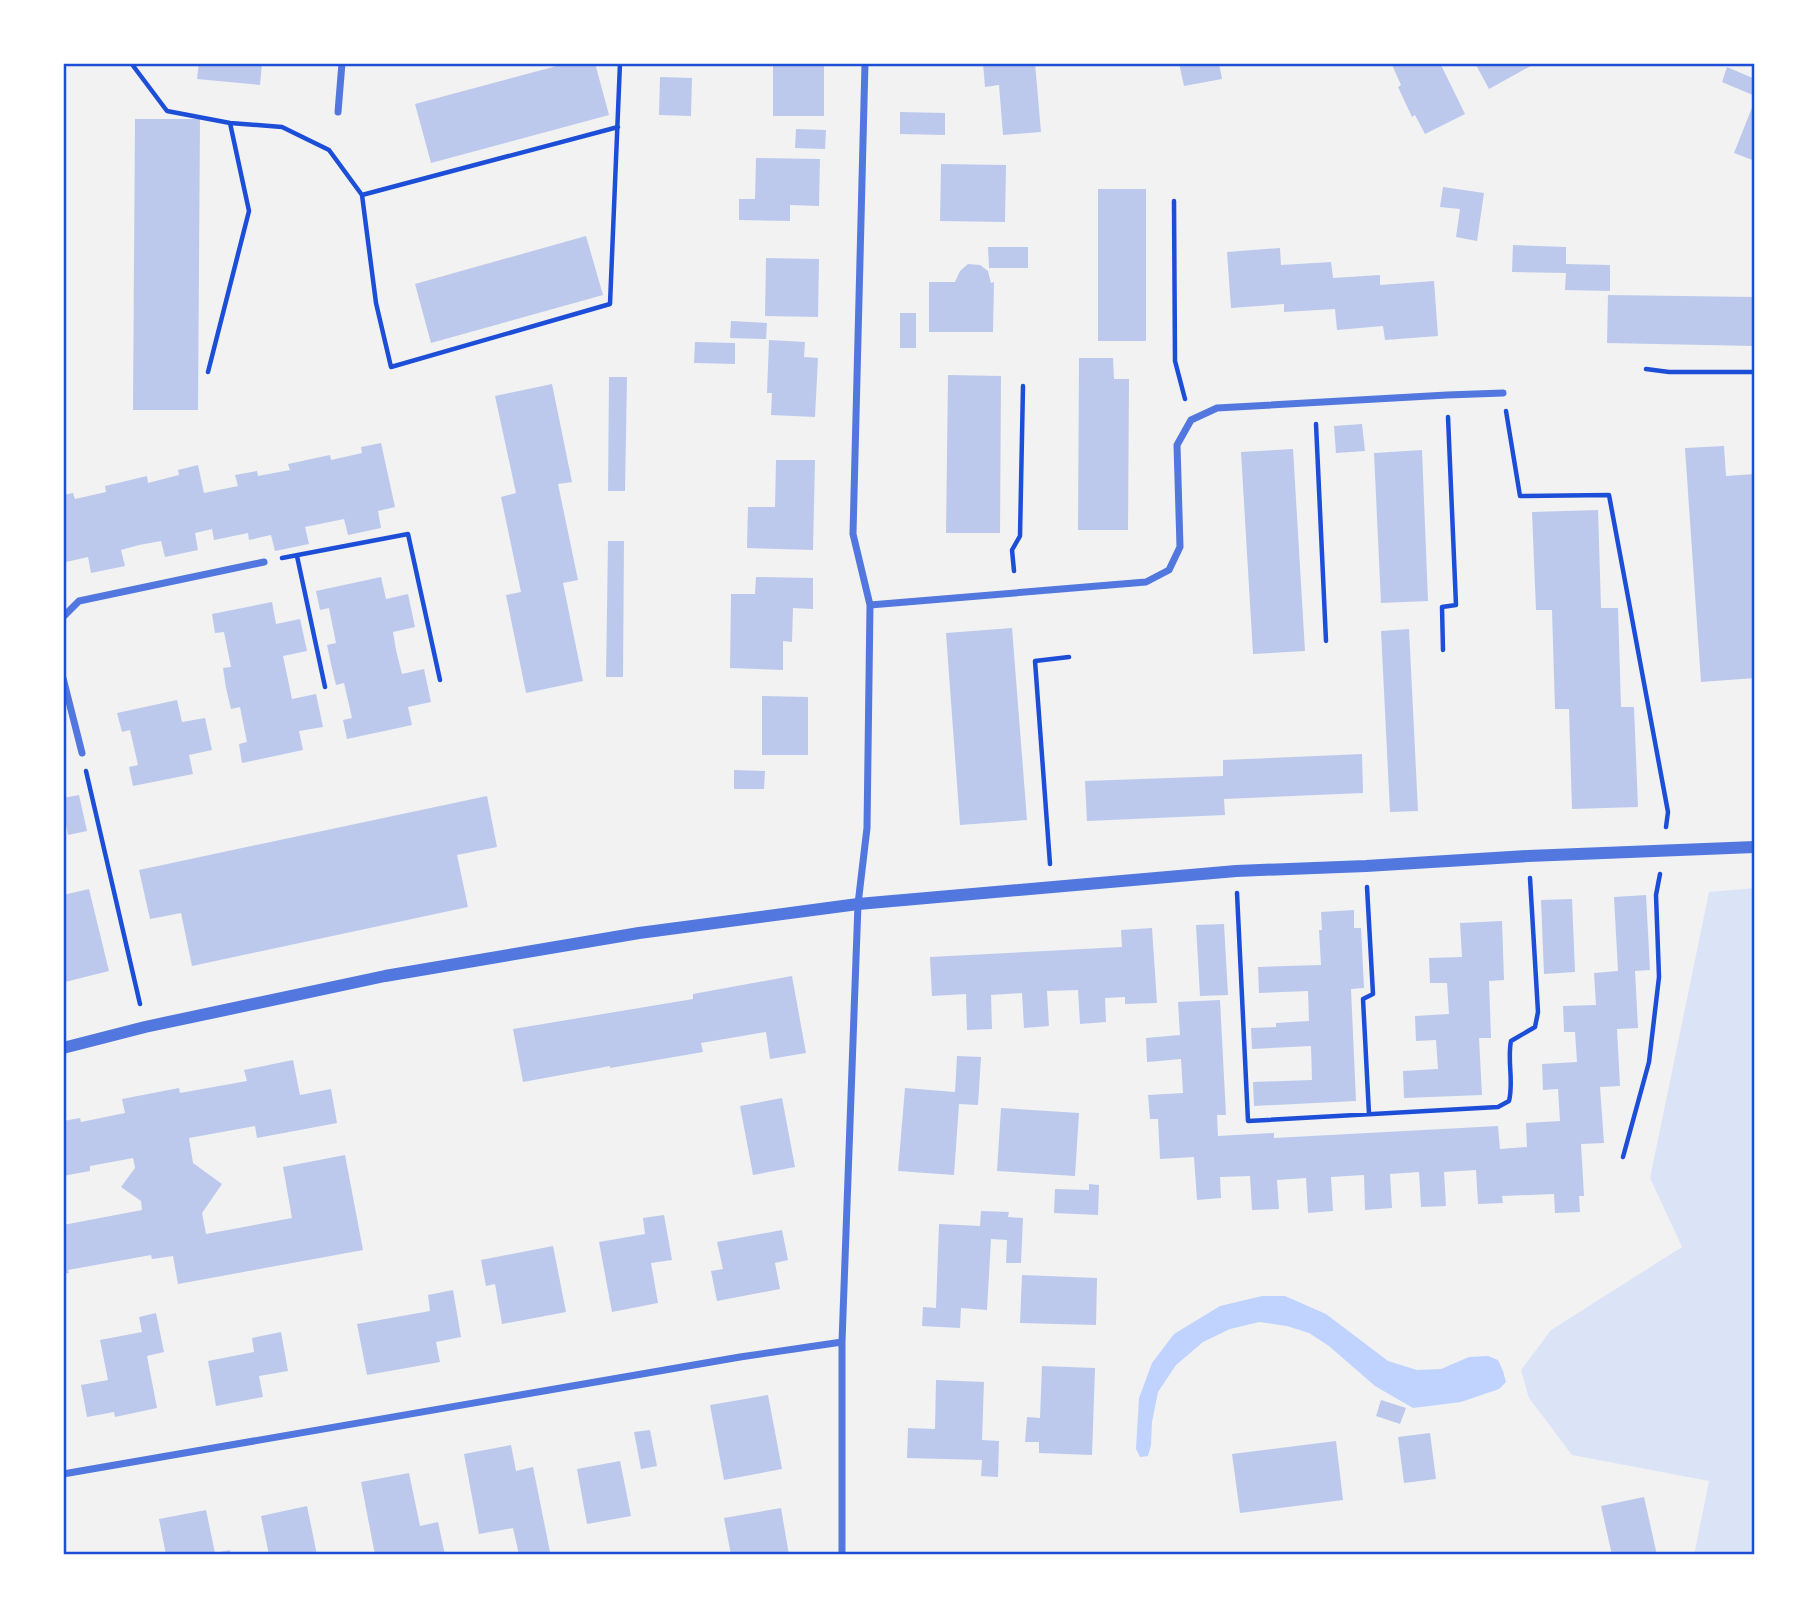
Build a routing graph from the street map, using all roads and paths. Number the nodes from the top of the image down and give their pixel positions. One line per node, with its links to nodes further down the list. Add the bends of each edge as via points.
1 (131, 63): 6 (path, via 167,111)
2 (342, 63): 5 (street)
3 (620, 63): 7 (path)
4 (865, 63): 21 (street, via 853,534)
5 (338, 112)
6 (230, 123): 8 (path, via 282,127 329,150); 11 (path, via 249,211)
7 (618, 127): 8 (path); 8 (path, via 610,304 391,366 376,303)
8 (362, 195)
9 (1174, 201): 17 (path, via 1175,361)
10 (1646, 369): 12 (path)
11 (208, 372)
12 (1755, 372)
13 (1023, 386): 20 (path, via 1020,536 1012,550)
14 (1503, 393): 15 (street); 31 (path, via 1520,496 1609,495 1668,813)
15 (1447, 395): 16 (street); 24 (path, via 1457,606 1441,607)
16 (1314, 402): 17 (street, via 1217,408); 23 (path)
17 (1191, 420): 20 (street, via 1177,445 1180,547 1170,570 1146,582)
18 (297, 556): 19 (path); 27 (path, via 408,534); 28 (path)
19 (264, 562): 22 (street, via 79,601)
20 (1016, 593): 21 (street)
21 (870, 605): 36 (street, via 867,828)
22 (63, 617)
23 (1326, 641)
24 (1443, 650)
25 (1069, 657): 35 (path, via 1035,662)
26 (63, 678): 29 (street)
27 (440, 680)
28 (325, 687)
29 (82, 753): 37 (path)
30 (1755, 847): 31 (street)
31 (1664, 851): 32 (street); 40 (path, via 1656,895 1659,977 1649,1062)
32 (1528, 856): 33 (street); 39 (path, via 1538,1013 1535,1027 1511,1041 1509,1101 1498,1107)
33 (1366, 866): 34 (street); 39 (path, via 1373,994 1363,999)
34 (1236, 871): 35 (street); 39 (path, via 1248,1121)
35 (1052, 888): 36 (street)
36 (858, 904): 37 (street, via 639,933 398,974); 41 (street)
37 (145, 1027): 38 (street)
38 (63, 1048)
39 (1368, 1114)
40 (1623, 1157)
41 (842, 1342): 42 (street); 43 (street)
42 (63, 1474)
43 (842, 1555)

